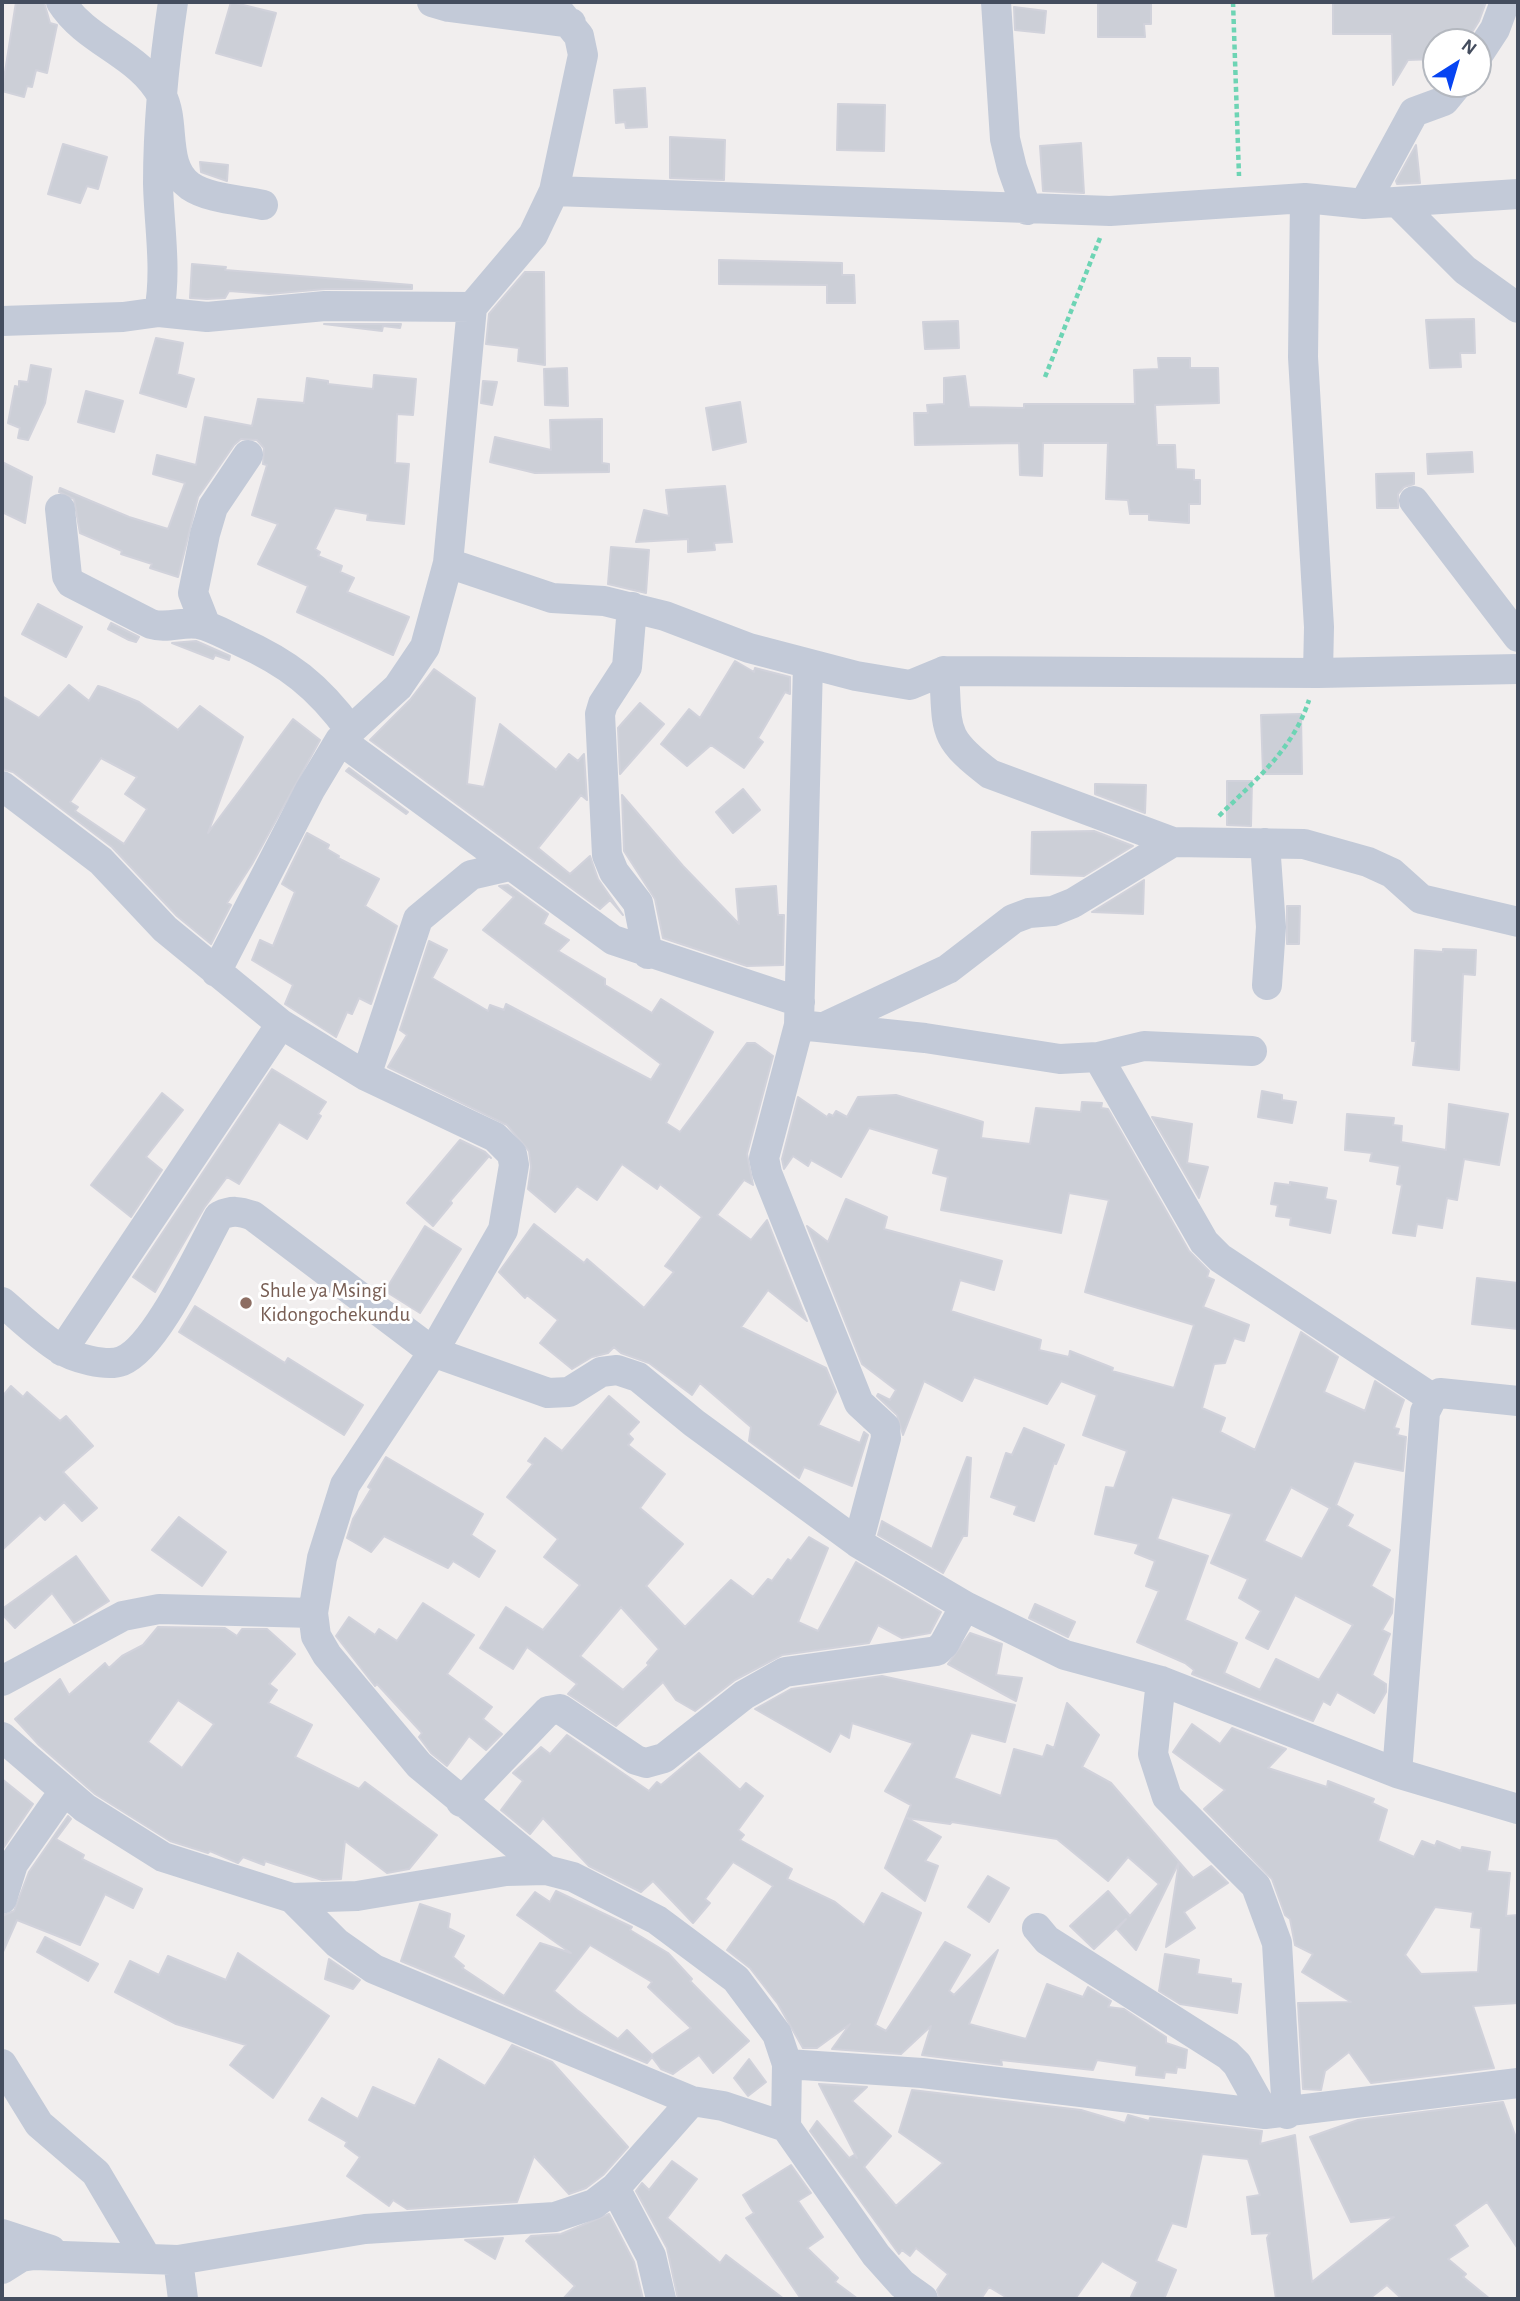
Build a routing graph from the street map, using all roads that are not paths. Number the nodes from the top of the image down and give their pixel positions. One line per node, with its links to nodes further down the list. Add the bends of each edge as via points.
1 (61, 2): 8 (street, via 93,37 143,69)
2 (173, 2): 8 (street)
3 (432, 2): 6 (street, via 449,7)
4 (996, 2): 16 (street, via 1006,146)
5 (1505, 2): 7 (street)
6 (561, 12): 10 (street, via 582,44 583,55)
7 (1492, 34)
8 (162, 97): 15 (street, via 174,161 183,179 205,192); 17 (street, via 158,181)
9 (1446, 98): 14 (street, via 1411,116)
10 (554, 191): 16 (street); 18 (street, via 533,235)
11 (1518, 194): 13 (street)
12 (1305, 198): 14 (street); 16 (street, via 1110,211); 33 (street, via 1303,357)
13 (1398, 203): 14 (street); 19 (street, via 1465,270)
14 (1364, 204)
15 (263, 205)
16 (1027, 210)
17 (163, 279): 20 (street); 21 (street)
18 (472, 307): 21 (street, via 326,306); 26 (street)
19 (1518, 308)
20 (159, 312): 21 (street); 22 (street)
21 (207, 317)
22 (2, 321)
23 (248, 455): 28 (street, via 214,507 205,534 193,593)
24 (1414, 501): 29 (street)
25 (60, 509): 28 (street, via 67,576 75,587 151,624)
26 (448, 563): 27 (street, via 552,598); 34 (street, via 417,663 398,687)
27 (632, 607): 30 (street); 40 (street, via 627,667 600,714 607,855 638,903)
28 (206, 626): 34 (street, via 294,670 326,697)
29 (1518, 637)
30 (808, 664): 32 (street, via 910,685); 43 (street)
31 (1518, 669): 33 (street)
32 (944, 671): 33 (street); 36 (street, via 948,732 990,774)
33 (1318, 673)
34 (345, 735): 38 (street); 41 (street, via 310,790)
35 (2, 786): 41 (street, via 101,861 165,929)
36 (1183, 841): 37 (street); 43 (street, via 1073,903 1013,919 948,969)
37 (1265, 843): 39 (street, via 1304,844 1368,862 1392,873 1421,899); 42 (street, via 1271,927)
38 (510, 866): 40 (street, via 599,932); 47 (street, via 471,875 418,919)
39 (1518, 922)
40 (648, 954): 43 (street)
41 (216, 972): 44 (street)
42 (1267, 985)
43 (807, 1018): 46 (street, via 1060,1059); 53 (street, via 764,1158 766,1173 859,1403 885,1427)
44 (282, 1024): 47 (street); 49 (street)
45 (1252, 1051): 46 (street, via 1144,1046)
46 (1098, 1057): 51 (street, via 1204,1242 1231,1265)
47 (366, 1076): 50 (street, via 472,1124 506,1145 512,1154 503,1230)
48 (2, 1302): 49 (street)
49 (62, 1351): 50 (street, via 101,1362 121,1362 140,1349 159,1325 219,1216 231,1211 253,1216)
50 (433, 1352): 53 (street, via 548,1393 569,1392 601,1372 617,1370 638,1377); 55 (street, via 345,1485 322,1558)
51 (1432, 1398): 52 (street, via 1440,1393); 59 (street, via 1425,1412)
52 (1518, 1401)
53 (858, 1543): 54 (street)
54 (965, 1606): 57 (street, via 1066,1655); 61 (street, via 937,1651 785,1672 744,1695 653,1762 636,1760 559,1709 548,1711)
55 (313, 1613): 56 (street, via 140,1612 123,1616); 61 (street, via 316,1636 327,1655 419,1765)
56 (2, 1681)
57 (1161, 1681): 59 (street); 72 (street, via 1153,1754 1167,1797 1256,1886 1277,1943)
58 (2, 1737): 60 (street)
59 (1397, 1773): 62 (street)
60 (64, 1791): 63 (street); 65 (street, via 125,1836 163,1857)
61 (461, 1802): 64 (street)
62 (1518, 1809)
63 (7, 1867): 66 (street)
64 (546, 1870): 65 (street, via 506,1871 357,1896); 69 (street, via 573,1877 657,1920 736,1979 778,2035)
65 (292, 1898): 71 (street, via 337,1943 374,1969)
66 (2, 1899)
67 (1037, 1928): 72 (street, via 1047,1940 1228,2055)
68 (2, 2064): 77 (street, via 34,2119 96,2173)
69 (787, 2064): 72 (street, via 922,2073); 73 (street)
70 (1518, 2084): 72 (street)
71 (692, 2101): 73 (street); 74 (street)
72 (1276, 2114)
73 (786, 2127): 82 (street, via 876,2255)
74 (615, 2188): 78 (street, via 594,2204 555,2217 365,2229); 81 (street, via 651,2256)
75 (2, 2234): 76 (street)
76 (70, 2256): 77 (street); 79 (street, via 21,2257)
77 (147, 2259): 78 (street)
78 (178, 2260): 80 (street)
79 (2, 2269)
80 (183, 2299)
81 (661, 2299)
82 (923, 2299)

